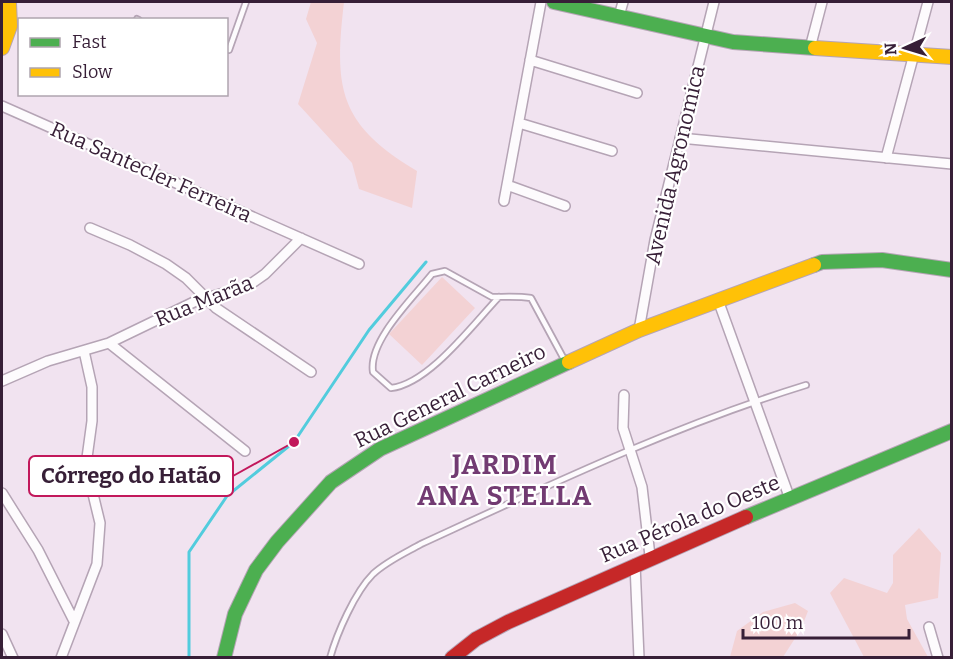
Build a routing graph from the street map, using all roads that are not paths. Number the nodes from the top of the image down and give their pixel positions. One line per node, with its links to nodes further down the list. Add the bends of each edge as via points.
1 (9, 2): 9 (street)
2 (246, 2): 14 (lane)
3 (541, 2): 17 (street)
4 (554, 2): 10 (street)
5 (623, 2): 10 (street)
6 (714, 2): 11 (street, Avenida Agronomica)
7 (822, 2): 13 (street)
8 (928, 2): 15 (street)
9 (6, 14): 12 (street, via 9,31)
10 (619, 16): 11 (street)
11 (705, 38): 13 (street); 21 (street, Avenida Agronomica)
12 (2, 48)
13 (810, 48): 15 (street)
14 (228, 50)
15 (914, 54): 16 (street); 23 (street)
16 (951, 57)
17 (530, 60): 18 (street); 20 (street)
18 (637, 93)
19 (2, 105): 29 (street, Rua Santecler Ferreira)
20 (519, 123): 22 (street); 25 (street)
21 (680, 138): 23 (street); 35 (street, Avenida Agronomica, via 655,240)
22 (612, 151)
23 (886, 159): 24 (street)
24 (951, 164)
25 (507, 185): 26 (street); 27 (street)
26 (504, 201)
27 (565, 206)
28 (90, 228): 32 (street, via 166,264)
29 (301, 238): 30 (street); 32 (street, Rua Marãa, via 257,281)
30 (359, 264)
31 (951, 270): 34 (street, Rua General Carneiro, via 882,260 822,262)
32 (206, 297): 36 (street, Rua Marãa); 39 (street, via 223,313)
33 (499, 297): 33 (lane, via 437,362 408,383 391,388 373,372 371,357 382,337 432,274 446,271 492,297); 38 (lane, via 534,300)
34 (718, 300): 35 (street, Rua General Carneiro); 43 (street)
35 (639, 330): 38 (street, Rua General Carneiro)
36 (109, 343): 37 (street, Rua Marãa); 45 (street)
37 (84, 351): 40 (street, Rua Marãa); 51 (street, via 92,387 86,465 100,523 97,564)
38 (567, 363): 56 (street, Rua General Carneiro, via 380,449 331,482 291,523 256,570 235,614)
39 (311, 372)
40 (2, 381)
41 (806, 385): 43 (lane)
42 (624, 394): 46 (street, via 623,428)
43 (756, 400): 46 (lane); 48 (street)
44 (951, 431): 48 (street, Rua Pérola do Oeste)
45 (245, 451)
46 (630, 451): 49 (street, via 642,487); 57 (lane, via 393,559 372,575 349,612)
47 (2, 494): 51 (street, via 38,550)
48 (790, 499): 49 (street, Rua Pérola do Oeste)
49 (650, 556): 50 (street, Rua Pérola do Oeste)
50 (635, 564): 58 (street, Rua Pérola do Oeste, via 489,634); 59 (street)
51 (74, 621): 55 (street)
52 (929, 627): 60 (street)
53 (2, 634): 54 (street)
54 (13, 657)
55 (61, 657)
56 (224, 657)
57 (330, 657)
58 (452, 657)
59 (639, 657)
60 (938, 657)

